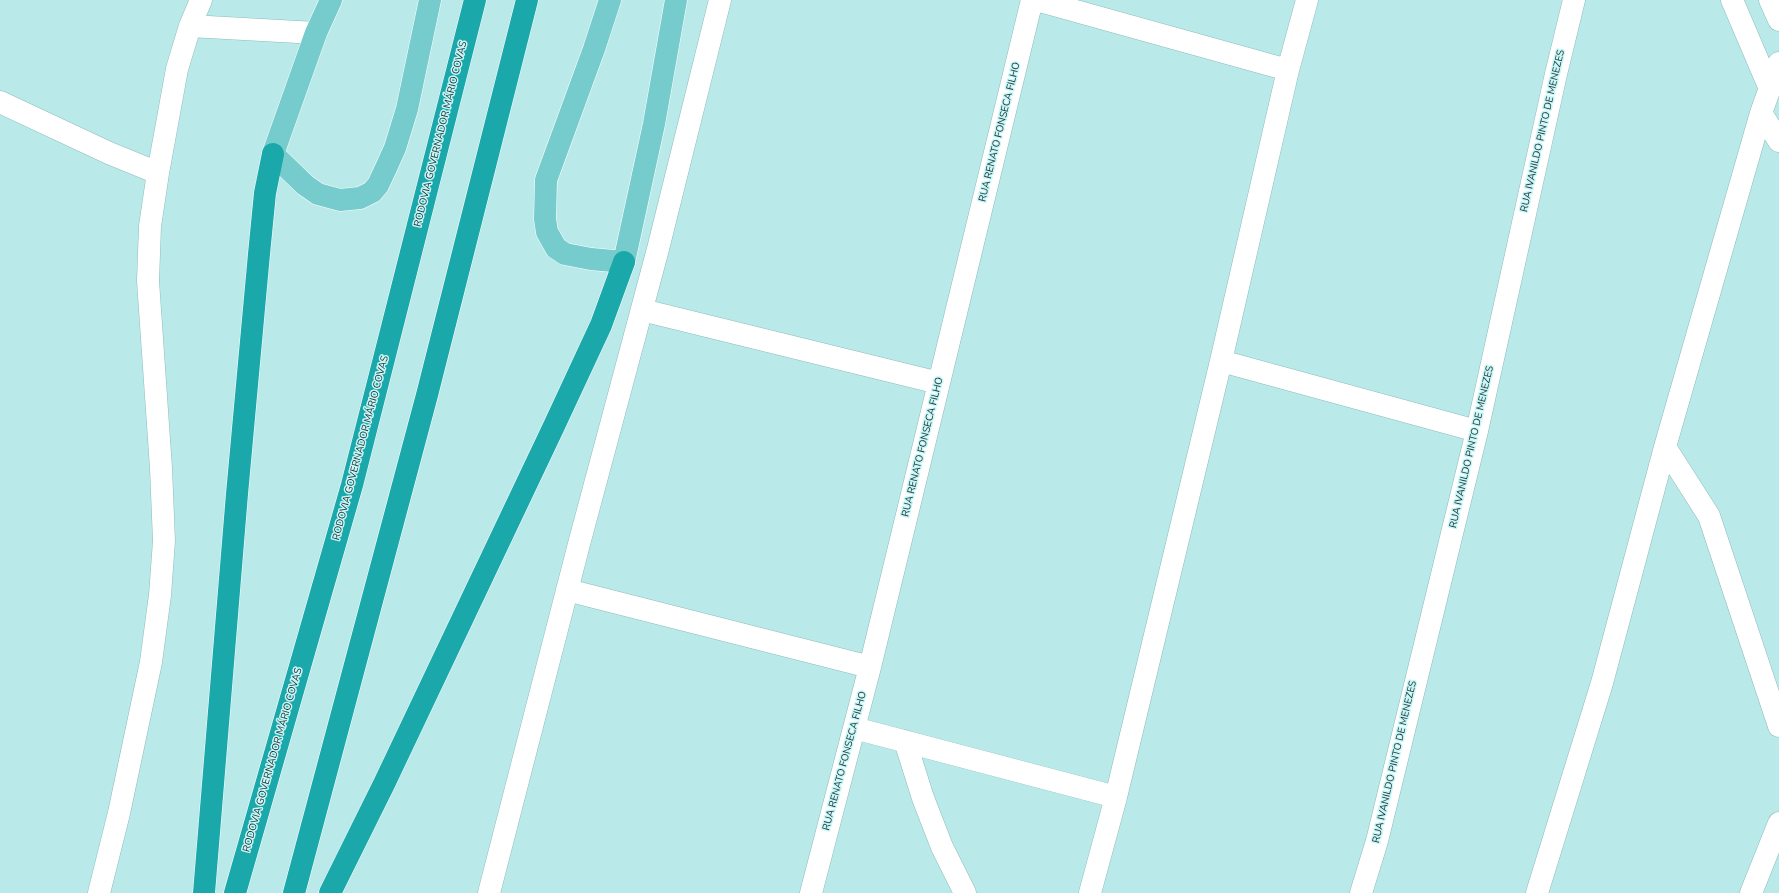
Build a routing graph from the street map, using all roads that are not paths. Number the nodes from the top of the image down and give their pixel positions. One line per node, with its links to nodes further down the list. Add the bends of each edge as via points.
1 (201, 0): 16 (street)
2 (331, 0): 17 (main road)
3 (430, 0): 24 (main road, via 407,108 395,148 375,188 360,198 340,200 318,194)
4 (475, 0): 42 (highway, RODOVIA GOVERNADOR MÁRIO COVAS, via 352,485)
5 (527, 0): 43 (highway, via 427,395)
6 (610, 0): 26 (main road, via 546,180 545,219 547,232 556,248 565,254)
7 (676, 0): 26 (main road, via 654,124)
8 (720, 0): 27 (street)
9 (1032, 0): 30 (street, RUA RENATO FONSECA FILHO)
10 (1036, 0): 19 (street)
11 (1306, 0): 19 (street)
12 (1574, 0): 31 (street, RUA IVANILDO PINTO DE MENEZES)
13 (1732, 0): 20 (street)
14 (1770, 0): 15 (street)
15 (1779, 20)
16 (190, 26): 17 (street); 25 (street, via 177,69)
17 (316, 33): 24 (main road)
18 (1779, 63): 20 (street)
19 (1288, 70): 29 (street)
20 (1770, 89): 22 (street)
21 (0, 102): 25 (street)
22 (1761, 113): 23 (street); 32 (street)
23 (1779, 141)
24 (273, 154): 41 (highway, via 265,193 259,254)
25 (158, 173): 40 (street, via 150,226 148,281 164,541 160,595 148,677 119,814)
26 (624, 262): 27 (street); 44 (highway, via 601,325 388,777)
27 (654, 266): 28 (street)
28 (642, 310): 30 (street); 33 (street)
29 (1221, 360): 31 (street); 38 (street)
30 (939, 383): 34 (street, RUA RENATO FONSECA FILHO)
31 (1476, 431): 49 (street, RUA IVANILDO PINTO DE MENEZES, via 1377,841)
32 (1665, 447): 35 (street, via 1709,516); 50 (street, via 1602,683)
33 (567, 590): 34 (street); 45 (street)
34 (870, 667): 36 (street, RUA RENATO FONSECA FILHO)
35 (1779, 726)
36 (854, 728): 37 (street); 46 (street, RUA RENATO FONSECA FILHO)
37 (905, 741): 38 (street); 47 (street, via 942,847)
38 (1116, 797): 48 (street)
39 (1779, 823): 51 (street)
40 (99, 893)
41 (204, 893)
42 (235, 893)
43 (294, 893)
44 (330, 893)
45 (489, 893)
46 (811, 893)
47 (965, 893)
48 (1090, 893)
49 (1361, 893)
50 (1537, 893)
51 (1751, 893)

